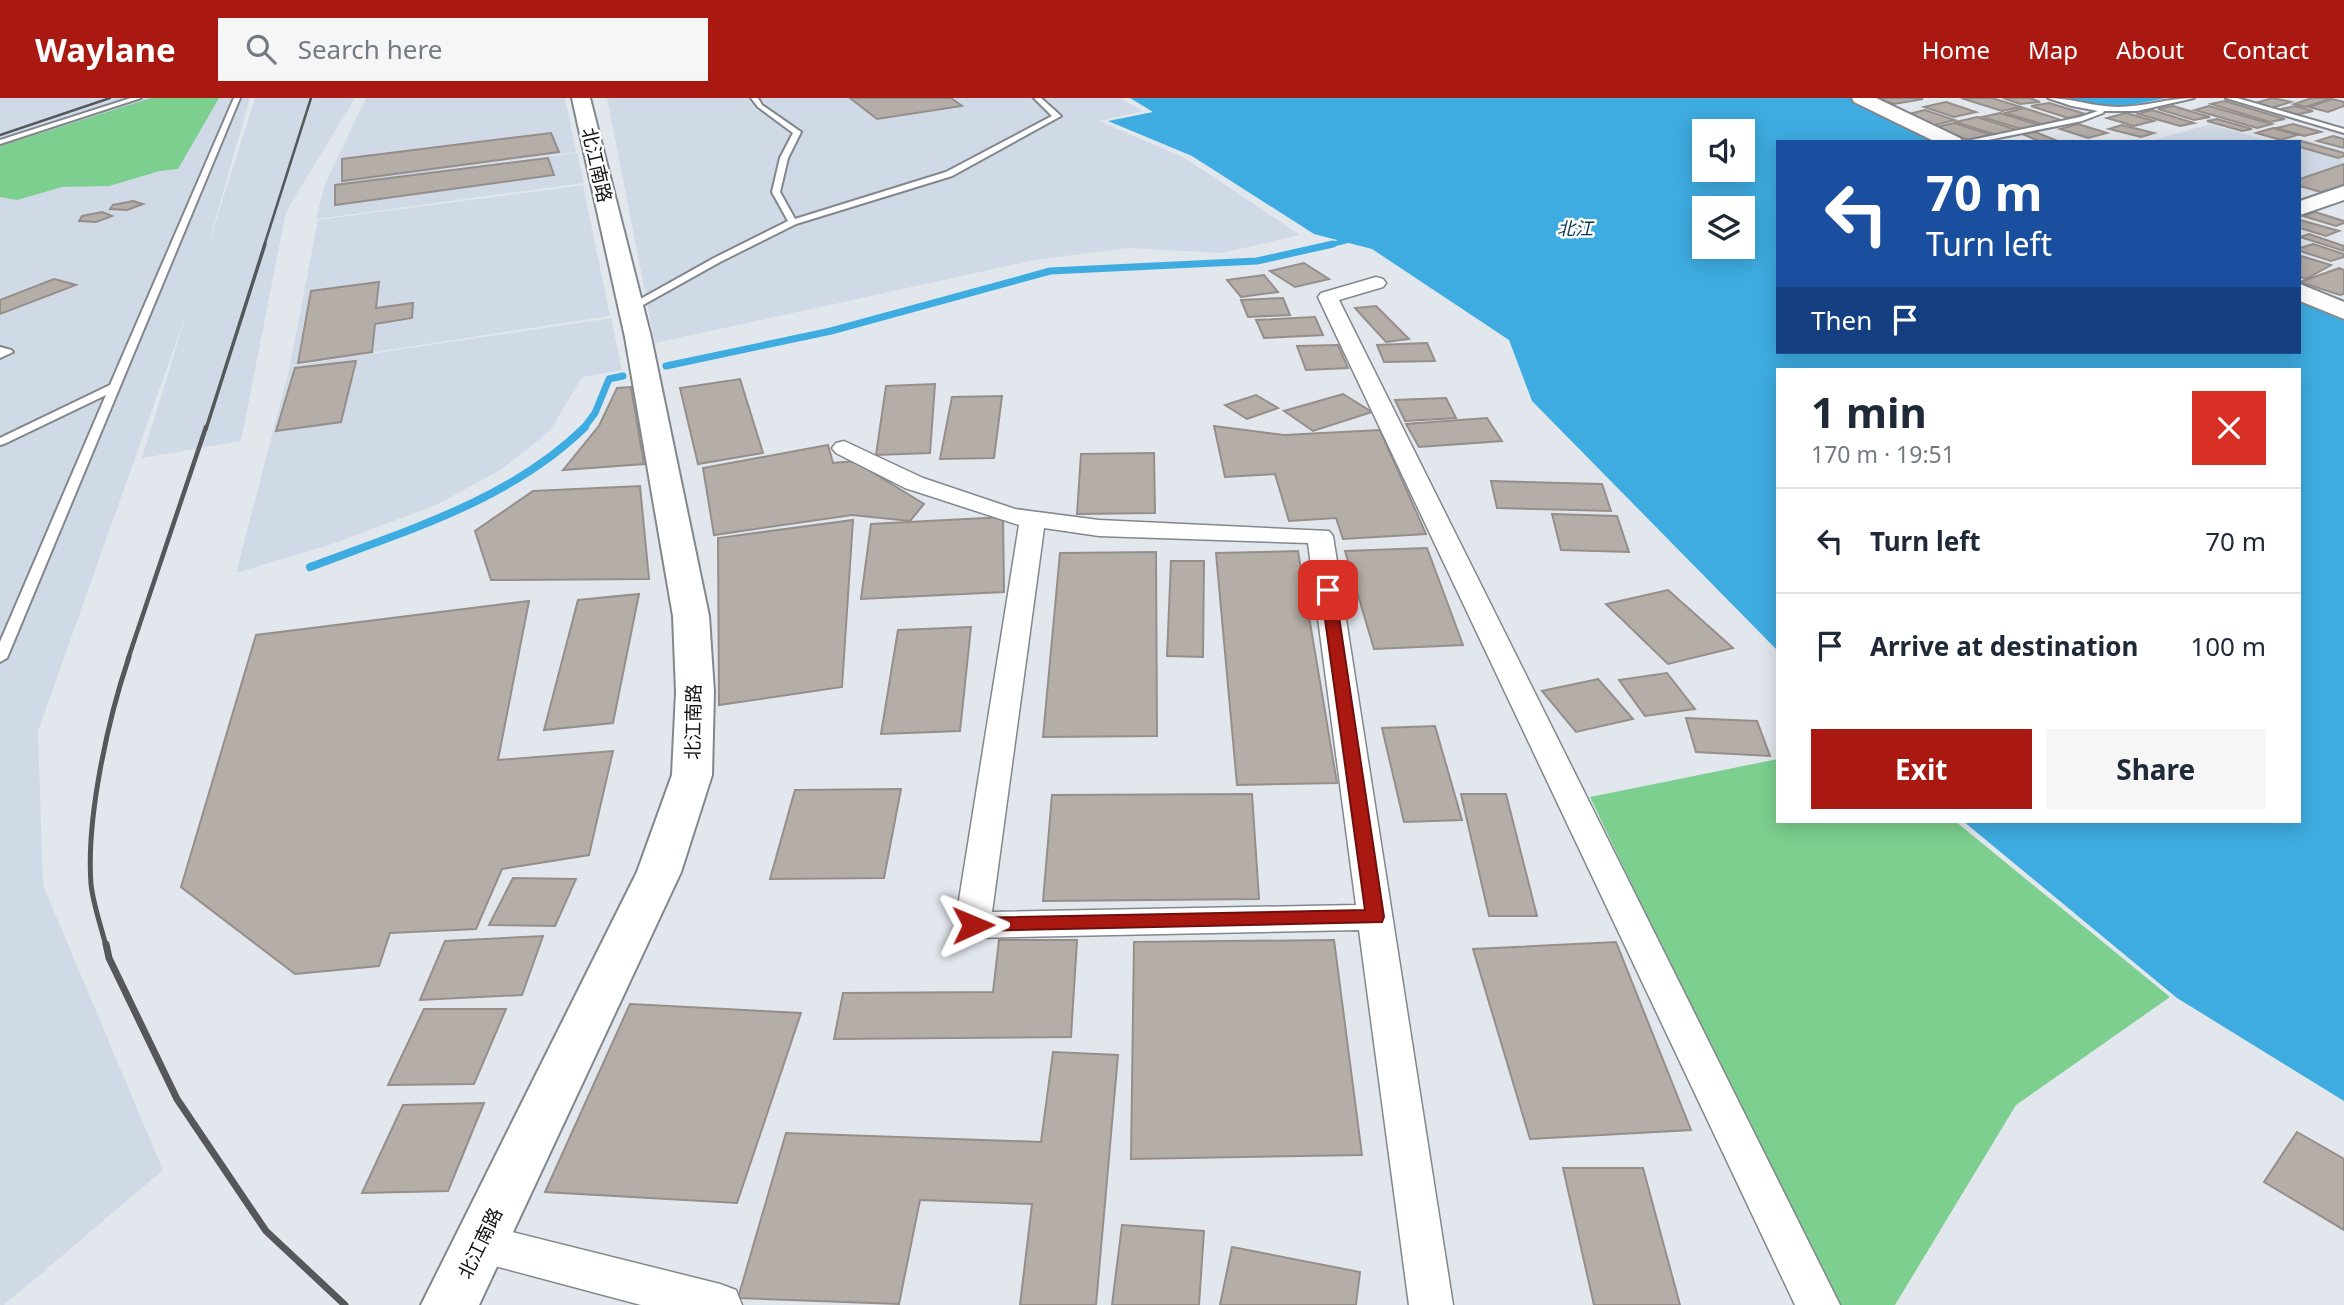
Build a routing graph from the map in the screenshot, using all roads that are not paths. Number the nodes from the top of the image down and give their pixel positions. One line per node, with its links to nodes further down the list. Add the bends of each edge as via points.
1 (138, 98): 14 (lane)
2 (237, 98): 24 (lane)
3 (581, 98): 20 (street, 北江南路)
4 (754, 98): 17 (lane, via 797,132 784,158 776,192)
5 (1037, 98): 17 (lane, via 1057,116 994,152 949,174)
6 (1861, 98): 12 (street)
7 (2051, 98): 10 (lane)
8 (2191, 98): 10 (lane, via 2134,111)
9 (2229, 98): 11 (lane)
10 (2104, 111): 13 (lane)
11 (2344, 131)
12 (1949, 140)
13 (1976, 140)
14 (0, 142)
15 (2344, 193): 16 (street)
16 (2301, 208)
17 (793, 222): 20 (lane)
18 (1376, 283): 34 (street, via 1328,297)
19 (2301, 292): 21 (street)
20 (631, 308): 30 (street, 北江南路, via 691,616 695,692 692,775 659,872)
21 (2344, 311)
22 (0, 350): 23 (lane, via 8,352)
23 (0, 355)
24 (115, 387): 25 (lane); 28 (lane)
25 (0, 442)
26 (844, 448): 27 (street, via 914,483)
27 (1033, 519): 29 (street, via 1099,528 1320,536); 29 (street, via 973,925)
28 (0, 658)
29 (1375, 917): 33 (street)
30 (480, 1243): 31 (street, 北江南路); 32 (street)
31 (450, 1305)
32 (720, 1305)
33 (1431, 1305)
34 (1818, 1305)

